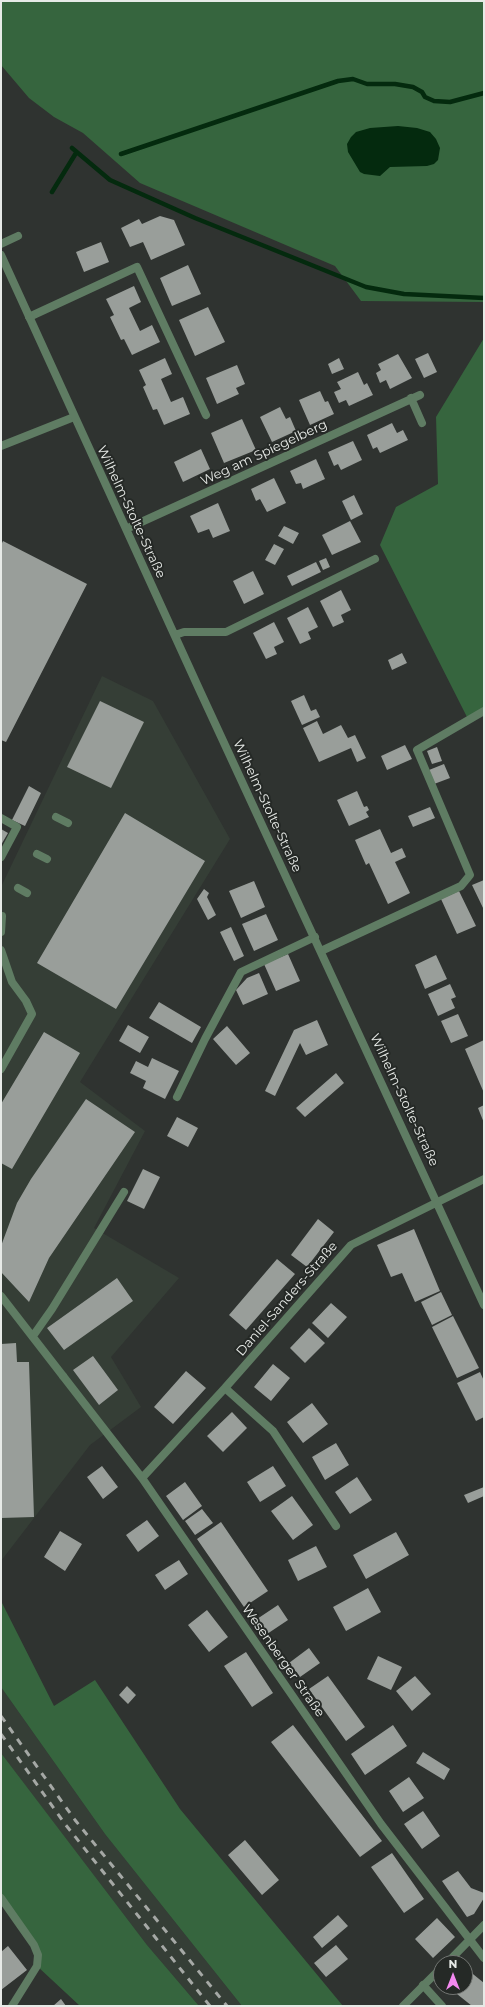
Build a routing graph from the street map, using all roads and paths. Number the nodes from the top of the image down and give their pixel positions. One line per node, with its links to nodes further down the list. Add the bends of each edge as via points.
1 (18, 236): 2 (street)
2 (1, 244)
3 (1, 255): 4 (street, Wilhelm-Stolte-Straße)
4 (29, 317): 7 (street, via 137,267); 8 (street, Wilhelm-Stolte-Straße)
5 (420, 395): 6 (street, Weg am Spiegelberg)
6 (411, 398): 9 (street); 11 (street, Weg am Spiegelberg)
7 (206, 415)
8 (74, 417): 10 (street); 11 (street, Wilhelm-Stolte-Straße)
9 (422, 423)
10 (1, 446)
11 (126, 528): 13 (street, Wilhelm-Stolte-Straße)
12 (375, 559): 13 (street, via 226,632 184,632)
13 (175, 635): 25 (street, Wilhelm-Stolte-Straße)
14 (484, 711): 27 (street, via 417,750 470,875 462,886)
15 (56, 817): 17 (street)
16 (1, 818): 19 (street, via 16,827)
17 (68, 823)
18 (37, 854): 20 (street)
19 (1, 857)
20 (47, 859)
21 (18, 888): 22 (street)
22 (27, 893)
23 (2, 916): 24 (street)
24 (1, 932)
25 (315, 937): 27 (street, Wilhelm-Stolte-Straße); 29 (street, via 241,972 204,1039)
26 (1, 950): 28 (street, via 12,982 32,1014)
27 (321, 951): 32 (street, Wilhelm-Stolte-Straße)
28 (1, 1069)
29 (177, 1097)
30 (484, 1179): 32 (street, Daniel-Sanders-Straße)
31 (124, 1192): 35 (street, via 52,1310)
32 (438, 1202): 34 (street, Wilhelm-Stolte-Straße); 36 (street, Daniel-Sanders-Straße, via 351,1245)
33 (1, 1296): 35 (street, Wesenberger Straße)
34 (484, 1305)
35 (33, 1336): 37 (street, Wesenberger Straße)
36 (225, 1388): 37 (street, Daniel-Sanders-Straße); 38 (street, via 273,1431)
37 (142, 1478): 41 (street, Wesenberger Straße, via 381,1824)
38 (336, 1526)
39 (1, 1898): 46 (street, via 34,1945 38,1955 37,1966)
40 (484, 1925): 41 (street)
41 (470, 1941): 42 (street); 43 (street, Wesenberger Straße)
42 (455, 1955)
43 (484, 1958)
44 (433, 1976): 45 (street)
45 (423, 1985): 47 (street); 48 (street)
46 (12, 2006)
47 (403, 2006)
48 (442, 2006)

